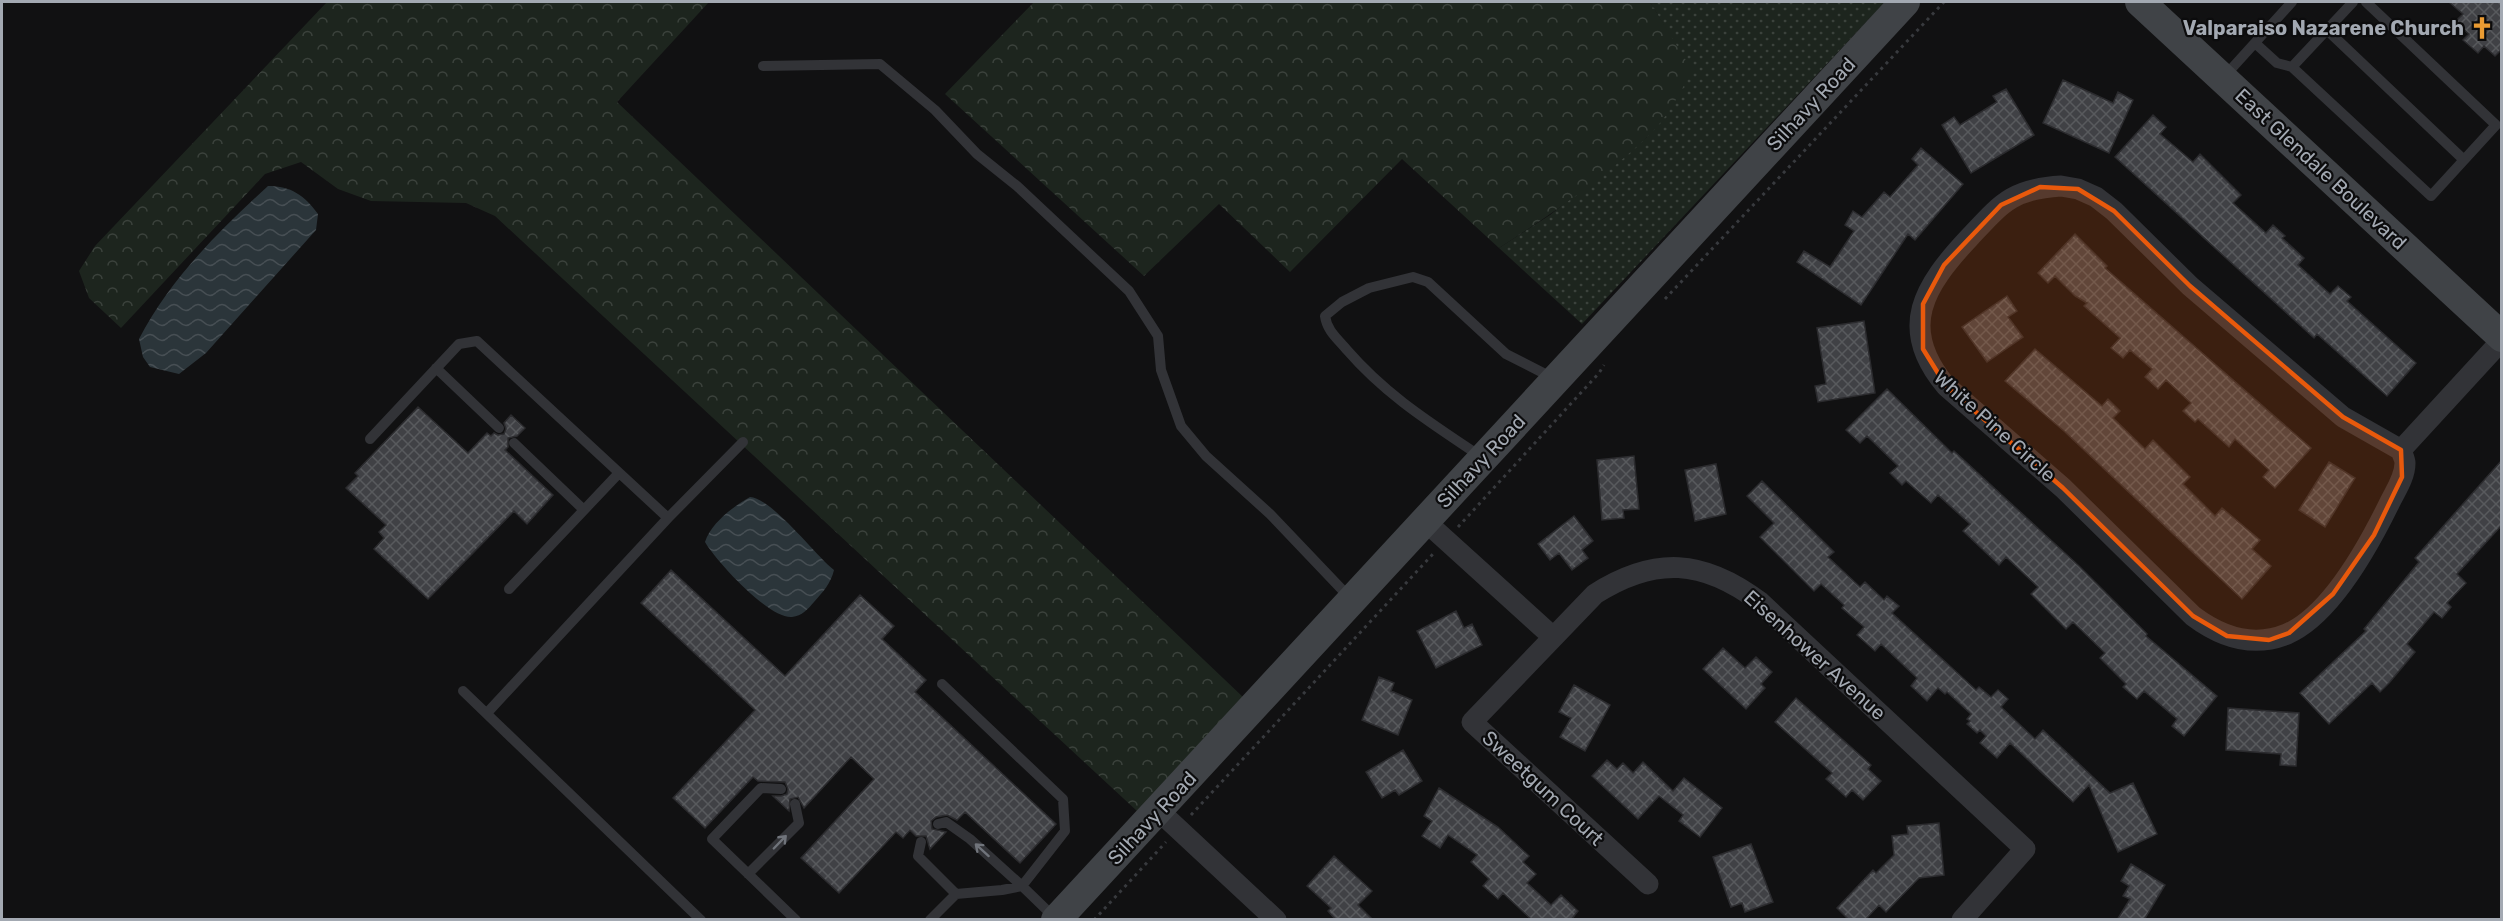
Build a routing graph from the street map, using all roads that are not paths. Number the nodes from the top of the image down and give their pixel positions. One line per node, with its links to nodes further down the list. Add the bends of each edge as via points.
1 (1905, 2): 14 (street, Silhavy Road)
2 (2140, 2): 10 (street, East Glendale Boulevard)
3 (2292, 2): 7 (lane)
4 (2353, 2): 6 (lane)
5 (2366, 2): 11 (lane, via 2496,126)
6 (2327, 30): 9 (lane); 11 (lane)
7 (2255, 43): 9 (lane, via 2277,63); 10 (lane)
8 (763, 66): 26 (lane, via 879,64 935,110 1129,291 1158,336 1161,370 1180,426)
9 (2292, 67): 11 (lane, via 2432,196)
10 (2223, 78): 12 (street, East Glendale Boulevard)
11 (2464, 160)
12 (2502, 338): 19 (street)
13 (436, 368): 15 (lane); 16 (lane); 21 (lane, via 459,344 477,341)
14 (1556, 380): 20 (street, Silhavy Road); 20 (lane, via 1506,354 1428,282 1413,277 1370,288 1325,316 1327,327 1364,370 1398,401)
15 (499, 428)
16 (370, 440)
17 (743, 442): 23 (lane)
18 (514, 443): 22 (lane)
19 (2401, 450): 19 (street, White Pine Circle, via 2405,463 2402,477 2374,535 2333,594 2289,633 2269,640 2227,636 2193,616 2063,488 1946,386 1931,368 1923,349 1923,304 1944,265 2001,205 2018,193 2040,187 2078,189 2114,211 2190,286 2343,417)
20 (1484, 458): 24 (street, Silhavy Road)
21 (619, 473): 22 (lane); 23 (lane)
22 (584, 510): 25 (lane)
23 (668, 518): 30 (lane)
24 (1436, 531): 26 (street, Silhavy Road); 27 (street)
25 (509, 589)
26 (1352, 601): 33 (street, Silhavy Road)
27 (1552, 637): 37 (street, Sweetgum Court, via 1472,722); 45 (street, Eisenhower Avenue, via 1595,594 1637,573 1661,568 1689,569 1716,574 1739,586 2025,849)
28 (942, 684): 38 (lane, via 1063,799 1065,831)
29 (463, 691): 30 (lane)
30 (487, 713): 41 (lane)
31 (781, 789): 36 (lane, via 761,788 712,839)
32 (795, 804): 36 (lane, one-way to 32, via 799,823)
33 (1168, 820): 40 (street, Silhavy Road); 44 (street)
34 (938, 824): 38 (lane, one-way to 34, via 970,839 946,822)
35 (921, 842): 39 (lane, via 918,856)
36 (748, 874): 42 (lane)
37 (1648, 884)
38 (1022, 886): 39 (lane); 40 (lane)
39 (956, 894): 43 (lane)
40 (1057, 919)
41 (701, 920)
42 (796, 920)
43 (930, 920)
44 (1276, 920)
45 (1962, 920)

